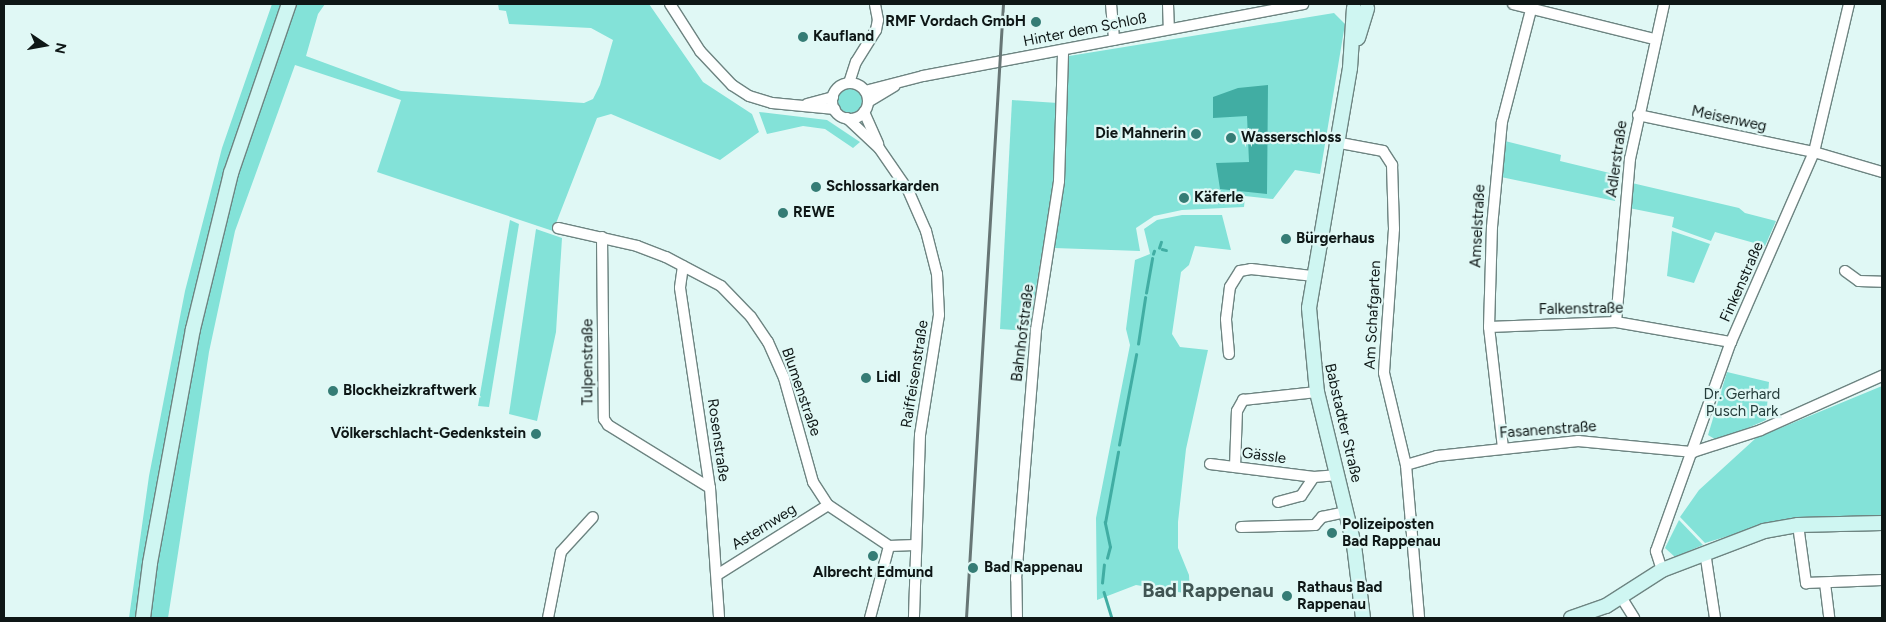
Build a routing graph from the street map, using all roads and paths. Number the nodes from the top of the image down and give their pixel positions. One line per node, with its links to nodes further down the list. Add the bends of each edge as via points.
1 (289, 4): 65 (street, via 231,173 193,330 150,563)
2 (670, 4): 21 (street, via 700,52 732,85 749,96)
3 (875, 4): 17 (street, via 876,30 856,62)
4 (1111, 4): 14 (street)
5 (1168, 4): 12 (street)
6 (1303, 4): 12 (street, Hinter dem Schloß)
7 (1513, 4): 11 (street)
8 (1664, 4): 13 (street, Adlerstraße)
9 (1849, 4): 28 (street, Finkenstraße)
10 (1360, 6): 26 (street, Babstadter Straße)
11 (1531, 10): 13 (street); 37 (street, Amselstraße, via 1497,153)
12 (1169, 29): 14 (street, Hinter dem Schloß)
13 (1654, 39): 24 (street, Adlerstraße)
14 (1114, 40): 15 (street, Hinter dem Schloß)
15 (1063, 51): 16 (street, Hinter dem Schloß); 70 (street, Bahnhofstraße, via 1059,181 1036,330 1016,588)
16 (903, 82): 18 (street, Hinter dem Schloß); 20 (street, Hinter dem Schloß)
17 (849, 83): 18 (street); 19 (street, via 839,87)
18 (865, 91): 20 (street)
19 (833, 97): 21 (street); 22 (street)
20 (868, 102): 23 (street)
21 (799, 107): 22 (street)
22 (835, 109): 25 (street, Raiffeisenstraße)
23 (864, 112): 25 (street); 27 (street, Raiffeisenstraße)
24 (1638, 115): 28 (street, Meisenweg); 36 (street, Adlerstraße, via 1626,197)
25 (847, 118): 27 (street, Raiffeisenstraße)
26 (1335, 142): 34 (street, Babstadter Straße); 45 (street, Am Schafgarten, via 1383,151 1392,165 1394,229 1384,373)
27 (879, 148): 57 (street, Raiffeisenstraße, via 908,190 926,231 940,296 936,338 923,405)
28 (1814, 152): 29 (street, Meisenweg); 38 (street, Finkenstraße)
29 (1882, 172)
30 (558, 228): 31 (street, Blumenstraße)
31 (602, 237): 32 (street, Blumenstraße, via 637,246); 49 (street, Tulpenstraße, via 604,419 608,425)
32 (683, 266): 49 (street, Rosenstraße, via 680,288); 51 (street, Blumenstraße, via 722,286 751,317 768,342 784,378 813,482)
33 (1845, 271): 35 (street, via 1859,281)
34 (1312, 276): 39 (street, via 1251,269 1240,271 1230,287 1226,319); 41 (street, Babstadter Straße, via 1309,333)
35 (1882, 282)
36 (1616, 322): 37 (street, Falkenstraße); 38 (street, Falkenstraße)
37 (1489, 326): 42 (street, Amselstraße)
38 (1731, 342): 43 (street, Finkenstraße)
39 (1229, 354)
40 (1882, 376): 43 (street, via 1761,430)
41 (1317, 392): 46 (street, via 1243,400 1237,411); 47 (street, Babstadter Straße)
42 (1503, 448): 43 (street, Fasanenstraße, via 1609,442); 45 (street, Fasanenstraße, via 1438,456)
43 (1693, 452): 60 (street, Finkenstraße, via 1656,551)
44 (1210, 464): 46 (street, Gässle)
45 (1406, 465): 72 (street, Am Schafgarten)
46 (1235, 467): 48 (street, Gässle)
47 (1338, 475): 48 (street, Gässle); 52 (street, Babstadter Straße)
48 (1314, 477): 50 (street, via 1301,496)
49 (710, 488): 61 (street, Rosenstraße)
50 (1278, 502)
51 (828, 505): 58 (street, Blumenstraße); 61 (street, Asternweg)
52 (1346, 512): 56 (street, via 1322,518 1315,525); 71 (street, Babstadter Straße)
53 (593, 517): 66 (street, via 561,552)
54 (1882, 523): 55 (street)
55 (1798, 525): 59 (street, via 1764,531); 63 (street, via 1806,583)
56 (1241, 527)
57 (915, 545): 58 (street); 69 (street, Raiffeisenstraße)
58 (890, 546): 68 (street)
59 (1705, 552): 60 (street); 75 (street)
60 (1662, 570): 64 (street)
61 (717, 575): 67 (street, Rosenstraße)
62 (1882, 580): 63 (street)
63 (1825, 583): 76 (street)
64 (1621, 597): 73 (street, via 1588,614); 74 (street)
65 (143, 618)
66 (548, 618)
67 (720, 618)
68 (870, 618)
69 (914, 618)
70 (1017, 618)
71 (1363, 618)
72 (1419, 618)
73 (1571, 618)
74 (1634, 618)
75 (1714, 618)
76 (1829, 618)

